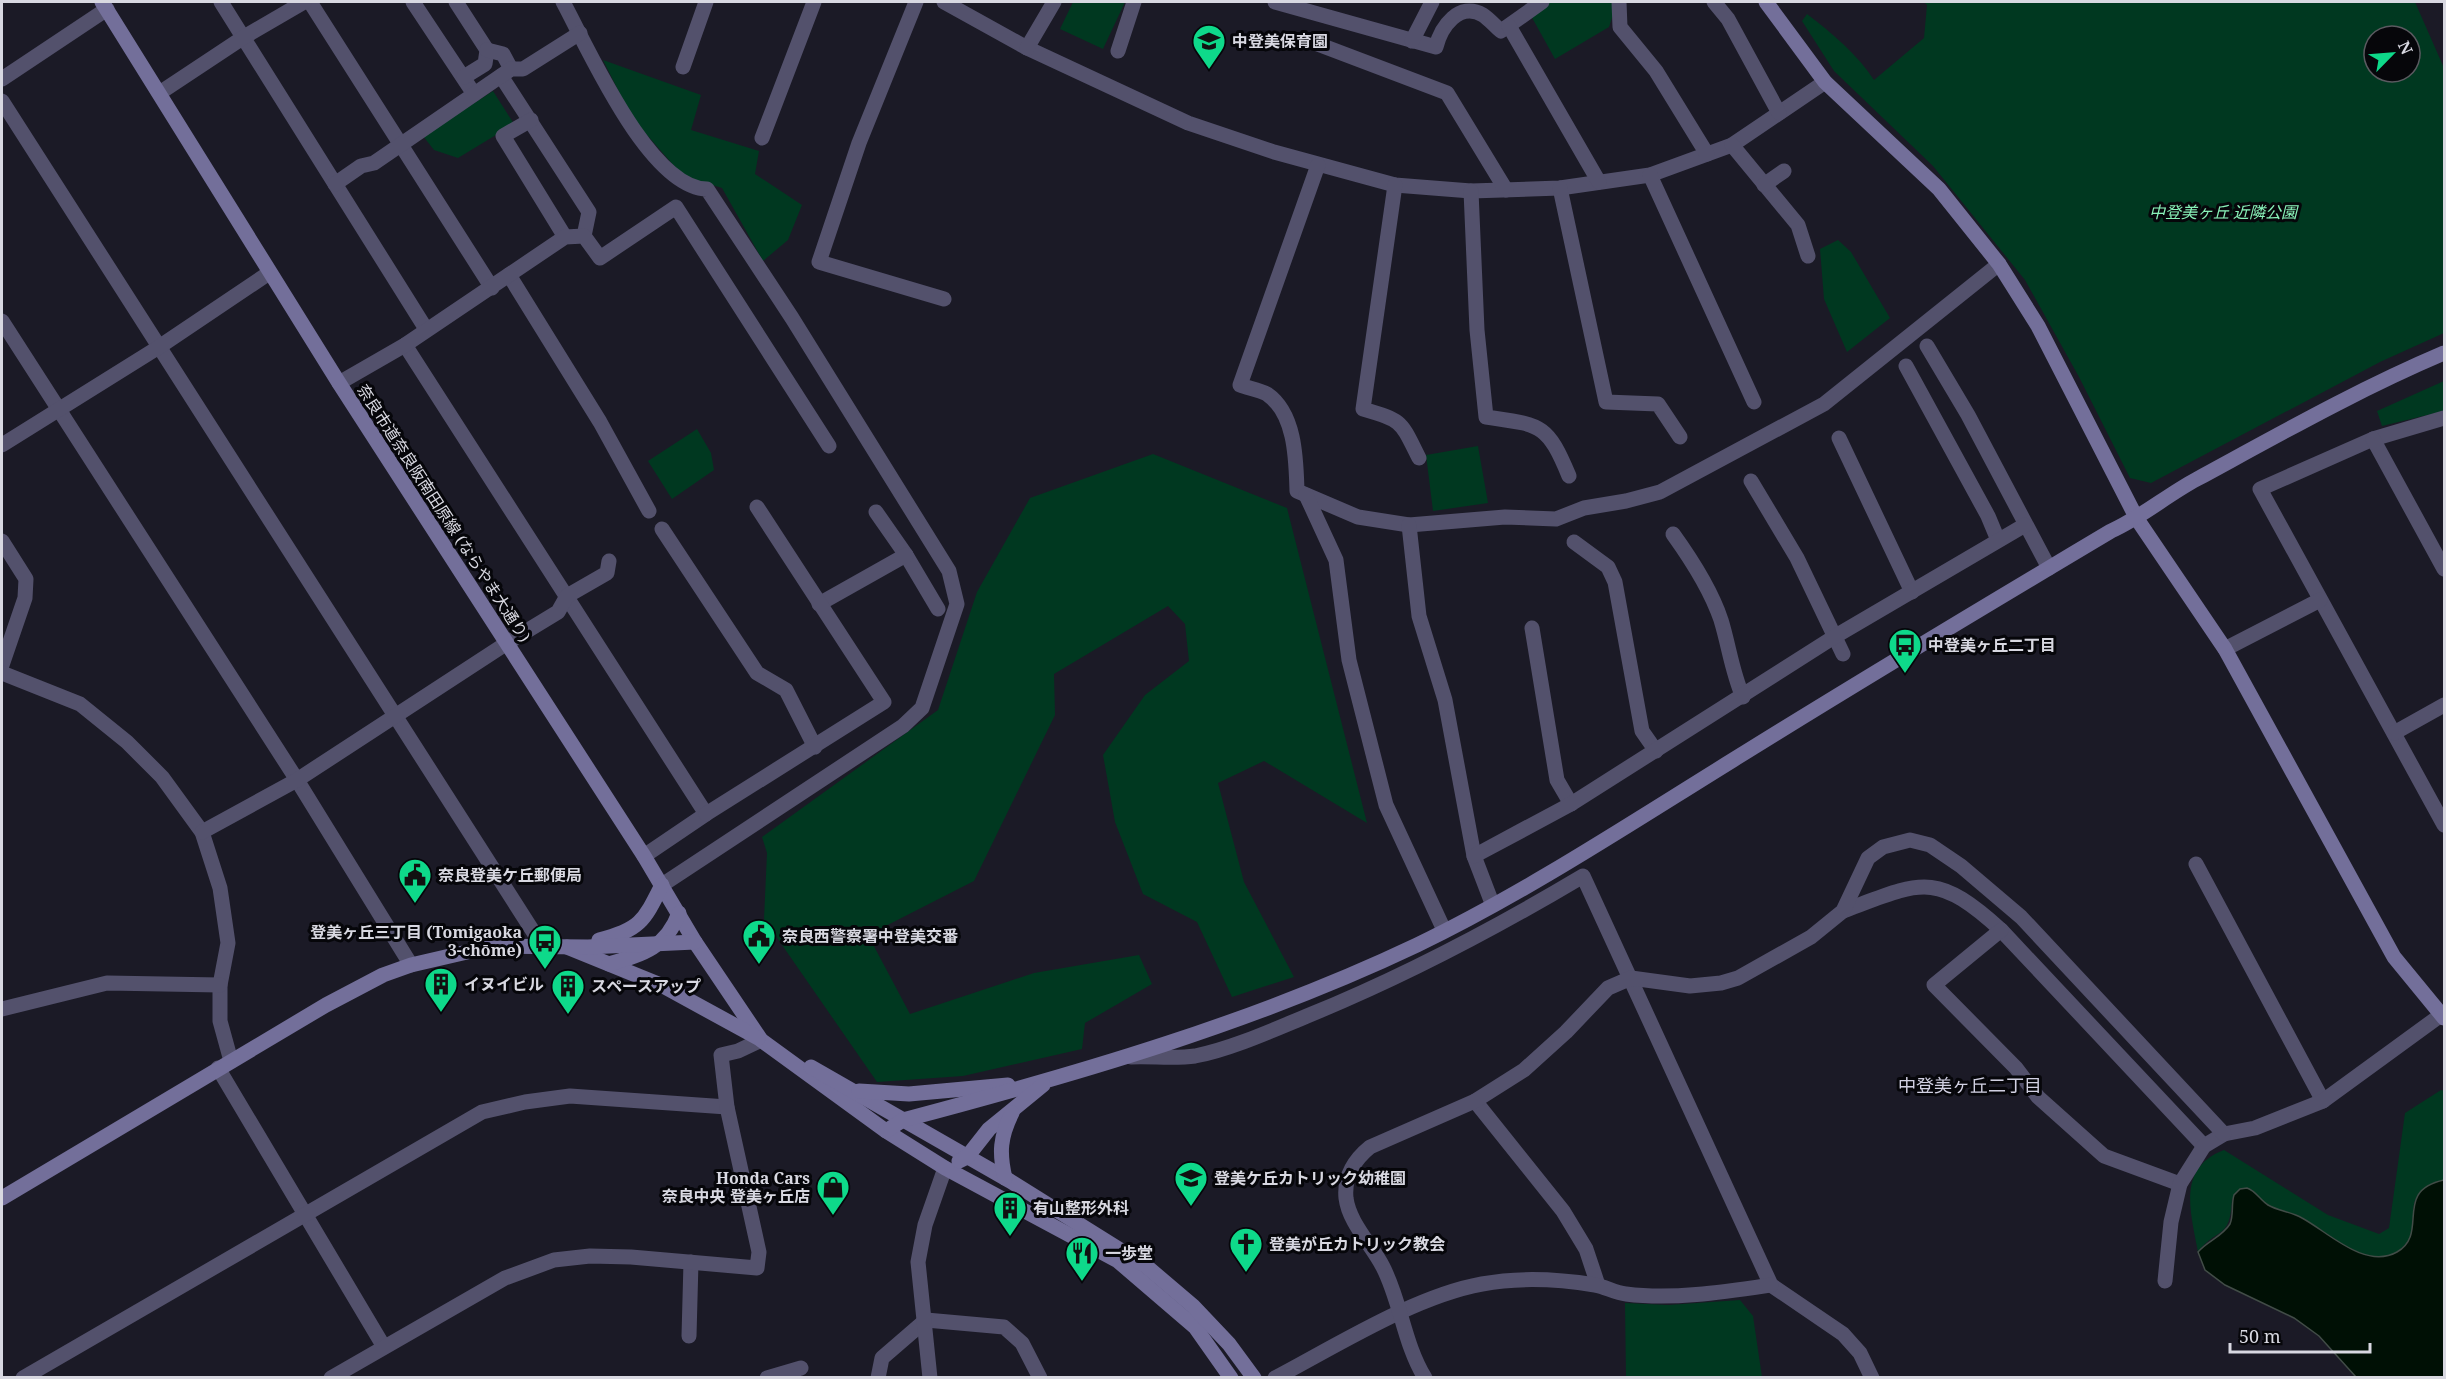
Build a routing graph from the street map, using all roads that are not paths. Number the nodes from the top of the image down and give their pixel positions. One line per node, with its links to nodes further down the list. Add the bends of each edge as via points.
1 (221, 2): 22 (street)
2 (304, 2): 22 (street)
3 (310, 2): 39 (street)
4 (413, 2): 30 (street)
5 (456, 2): 26 (street)
6 (563, 2): 21 (street)
7 (705, 2): 28 (street)
8 (814, 2): 38 (street)
9 (916, 2): 59 (street, via 859,143 819,262)
10 (944, 2): 25 (street)
11 (1054, 2): 25 (street)
12 (1134, 2): 27 (street)
13 (1275, 2): 23 (street)
14 (1432, 2): 23 (street)
15 (1542, 2): 20 (street)
16 (1619, 2): 41 (street, via 1620,27 1656,71)
17 (1714, 2): 36 (street, via 1728,19)
18 (1766, 2): 32 (street)
19 (105, 5): 31 (street); 33 (street, 奈良市道奈良阪南田原線 (ならやま大通り))
20 (1509, 26): 23 (street, via 1501,31 1481,14 1464,12 1448,20 1436,47); 45 (street)
21 (580, 33): 29 (street, via 523,69); 121 (street, via 626,121 677,180 707,189 949,571 957,604 922,708 903,726)
22 (244, 37): 33 (street); 46 (street)
23 (1412, 41)
24 (1315, 43): 50 (street, via 1447,93)
25 (1027, 48): 42 (street, via 1188,123)
26 (487, 50): 29 (street, via 503,54); 30 (street, via 485,64)
27 (1118, 51)
28 (683, 67)
29 (506, 73): 34 (street); 37 (street)
30 (464, 77): 34 (street)
31 (2, 79)
32 (1825, 82): 36 (street); 55 (street, via 1939,189)
33 (161, 92): 56 (street, 奈良市道奈良阪南田原線 (ならやま大通り))
34 (474, 94): 39 (street)
35 (2, 101): 64 (street)
36 (1779, 113): 40 (street)
37 (531, 120): 52 (street, via 589,212); 53 (street, via 503,136)
38 (762, 138)
39 (402, 144): 46 (street); 58 (street)
40 (1732, 145): 41 (street); 48 (street)
41 (1707, 154): 44 (street)
42 (1318, 165): 47 (street); 79 (street, via 1240,385 1266,394 1278,406 1296,454 1297,491)
43 (1784, 171): 48 (street)
44 (1650, 175): 45 (street); 68 (street)
45 (1599, 182): 49 (street)
46 (335, 184): 61 (street)
47 (1395, 184): 51 (street); 76 (street, via 1363,409 1395,418)
48 (1764, 185): 54 (street, via 1798,225)
49 (1560, 188): 50 (street); 71 (street, via 1606,402 1658,404)
50 (1506, 190): 51 (street)
51 (1471, 191): 77 (street, via 1477,330 1486,417 1540,427 1556,443)
52 (584, 236): 53 (street); 75 (street, via 600,258 676,207)
53 (566, 237): 57 (street)
54 (1808, 256)
55 (1999, 264): 83 (street, via 2038,326); 84 (street, via 1824,404 1660,492 1584,508 1556,519 1505,517)
56 (269, 273): 64 (street); 67 (street, 奈良市道奈良阪南田原線 (ならやま大通り))
57 (509, 275): 58 (street); 81 (street)
58 (492, 288): 61 (street)
59 (944, 299)
60 (2, 321): 69 (street)
61 (426, 329): 62 (street)
62 (405, 345): 67 (street); 96 (street)
63 (1927, 346): 85 (street)
64 (159, 347): 69 (street); 109 (street)
65 (2445, 353): 83 (street, via 2394,375 2192,482)
66 (1906, 366): 88 (street)
67 (339, 383): 102 (street, 奈良市道奈良阪南田原線 (ならやま大通り))
68 (1754, 402)
69 (59, 409): 74 (street); 113 (street)
70 (2445, 418): 73 (street)
71 (1680, 437)
72 (1839, 438): 95 (street)
73 (2373, 439): 94 (street); 97 (street, via 2260,489)
74 (2, 445)
75 (829, 446)
76 (1419, 458)
77 (1569, 476)
78 (1751, 481): 101 (street, via 1797,558)
79 (1306, 495): 84 (street, via 1359,517); 125 (street, via 1336,560 1348,660 1386,805)
80 (757, 507): 98 (street)
81 (649, 511)
82 (876, 512): 91 (street)
83 (2138, 519): 93 (street); 103 (street)
84 (1409, 525): 118 (street, via 1419,616 1445,700)
85 (2025, 525): 88 (street); 93 (street)
86 (662, 529): 111 (street, via 757,673 786,690)
87 (1674, 534): 107 (street, via 1721,619)
88 (1998, 540): 95 (street)
89 (2, 541): 105 (street, via 26,579 25,598)
90 (1574, 542): 112 (street, via 1608,567 1615,582 1642,730)
91 (906, 555): 98 (street); 99 (street)
92 (609, 561): 96 (street, via 607,573)
93 (2049, 568): 122 (street, via 1572,859)
94 (2445, 569)
95 (1911, 592): 101 (street)
96 (567, 596): 102 (street, via 558,612); 115 (street)
97 (2320, 600): 103 (street); 110 (street)
98 (819, 604): 111 (street, via 884,702)
99 (938, 609)
100 (1532, 628): 114 (street, via 1557,780)
101 (1834, 637): 104 (street); 107 (street)
102 (507, 643): 109 (street); 119 (street, 奈良市道奈良阪南田原線 (ならやま大通り))
103 (2225, 649): 136 (street, via 2394,957)
104 (1842, 654)
105 (2, 665)
106 (2, 673): 117 (street, via 80,704 162,777)
107 (1743, 697): 112 (street)
108 (2445, 705): 110 (street)
109 (394, 716): 113 (street); 129 (street)
110 (2394, 733): 116 (street)
111 (815, 747): 115 (street)
112 (1656, 751): 114 (street)
113 (297, 780): 117 (street); 132 (street)
114 (1571, 804): 118 (street)
115 (706, 814): 119 (street)
116 (2445, 825)
117 (202, 832): 134 (street, via 220,888 228,943)
118 (1474, 855): 122 (street)
119 (644, 856): 121 (street, 奈良市道奈良阪南田原線 (ならやま大通り))
120 (2196, 864): 143 (street)
121 (662, 885): 124 (street, 奈良市道奈良阪南田原線 (ならやま大通り)); 130 (street, via 651,907 624,934)
122 (1492, 903): 125 (street)
123 (1844, 911): 126 (street, via 1912,886 1935,886 1953,892); 133 (street, via 1811,937 1738,978 1690,986); 148 (street, via 1868,858 1875,852 1900,841 1930,845 2021,917)
124 (679, 913): 127 (street, 奈良市道奈良阪南田原線 (ならやま大通り)); 128 (street, via 668,938)
125 (1444, 930): 138 (street, via 1244,1018)
126 (2001, 930): 149 (street); 153 (street, via 1934,985 2016,1068 2038,1097 2104,1156)
127 (695, 942): 128 (street); 137 (street, 奈良市道奈良阪南田原線 (ならやま大通り))
128 (660, 944): 130 (street); 131 (street)
129 (543, 947): 130 (street); 132 (street, via 493,946)
130 (567, 947): 131 (street)
131 (609, 964): 137 (street, via 663,986)
132 (411, 965): 139 (street, via 326,1005)
133 (1631, 978): 138 (street, via 1583,876 1439,957 1270,1031 1195,1056); 142 (street, via 1608,988 1524,1070); 159 (street)
134 (220, 985): 135 (street, via 106,983); 139 (street)
135 (2, 1009)
136 (2443, 1017): 143 (street)
137 (761, 1040): 141 (street, 奈良市道奈良阪南田原線 (ならやま大通り)); 144 (street, via 720,1055); 147 (street, 奈良市道奈良阪南田原線 (ならやま大通り))
138 (1120, 1057): 140 (street)
139 (225, 1064): 154 (street); 155 (street)
140 (1046, 1081): 141 (street, via 909,1094); 145 (street); 146 (street)
141 (856, 1090): 146 (street, 奈良市道奈良阪南田原線 (ならやま大通り))
142 (1474, 1101): 158 (street, via 1563,1211 1586,1249); 160 (street, via 1370,1147 1348,1176 1346,1196 1351,1216 1381,1264)
143 (2324, 1101): 148 (street, via 2255,1128)
144 (727, 1107): 155 (street, via 570,1096 482,1112); 156 (street, via 759,1252 757,1268)
145 (1014, 1108): 150 (street, via 989,1129); 152 (street, via 1002,1136 1000,1155)
146 (903, 1120): 147 (street); 150 (street, 奈良市道奈良阪南田原線 (ならやま大通り))
147 (886, 1131): 151 (street, 奈良市道奈良阪南田原線 (ならやま大通り))
148 (2224, 1134): 149 (street)
149 (2204, 1146): 153 (street)
150 (967, 1157): 151 (street); 152 (street, 奈良市道奈良阪南田原線 (ならやま大通り))
151 (945, 1168): 161 (street, via 925,1226 918,1262); 171 (street, 奈良市道奈良阪南田原線 (ならやま大通り), via 1118,1261 1195,1328)
152 (1005, 1178): 172 (street, 奈良市道奈良阪南田原線 (ならやま大通り), via 1146,1266 1193,1306)
153 (2180, 1184): 157 (street, via 2171,1222)
154 (2, 1198)
155 (306, 1214): 163 (street); 165 (street)
156 (691, 1262): 162 (street); 163 (street, via 590,1256 554,1260 506,1278)
157 (2165, 1281)
158 (1598, 1285): 159 (street, via 1623,1294 1662,1296); 160 (street, via 1533,1280 1482,1284 1456,1290)
159 (1771, 1286): 175 (street, via 1843,1334 1860,1353)
160 (1401, 1313): 173 (street); 174 (street)
161 (926, 1320): 168 (street, via 882,1358); 169 (street); 170 (street, via 1004,1327 1022,1343)
162 (689, 1336)
163 (384, 1347): 166 (street)
164 (801, 1368): 167 (street)
165 (23, 1377)
166 (331, 1377)
167 (773, 1377)
168 (878, 1377)
169 (930, 1377)
170 (1040, 1377)
171 (1231, 1377)
172 (1254, 1377)
173 (1275, 1377)
174 (1425, 1377)
175 (1872, 1377)

